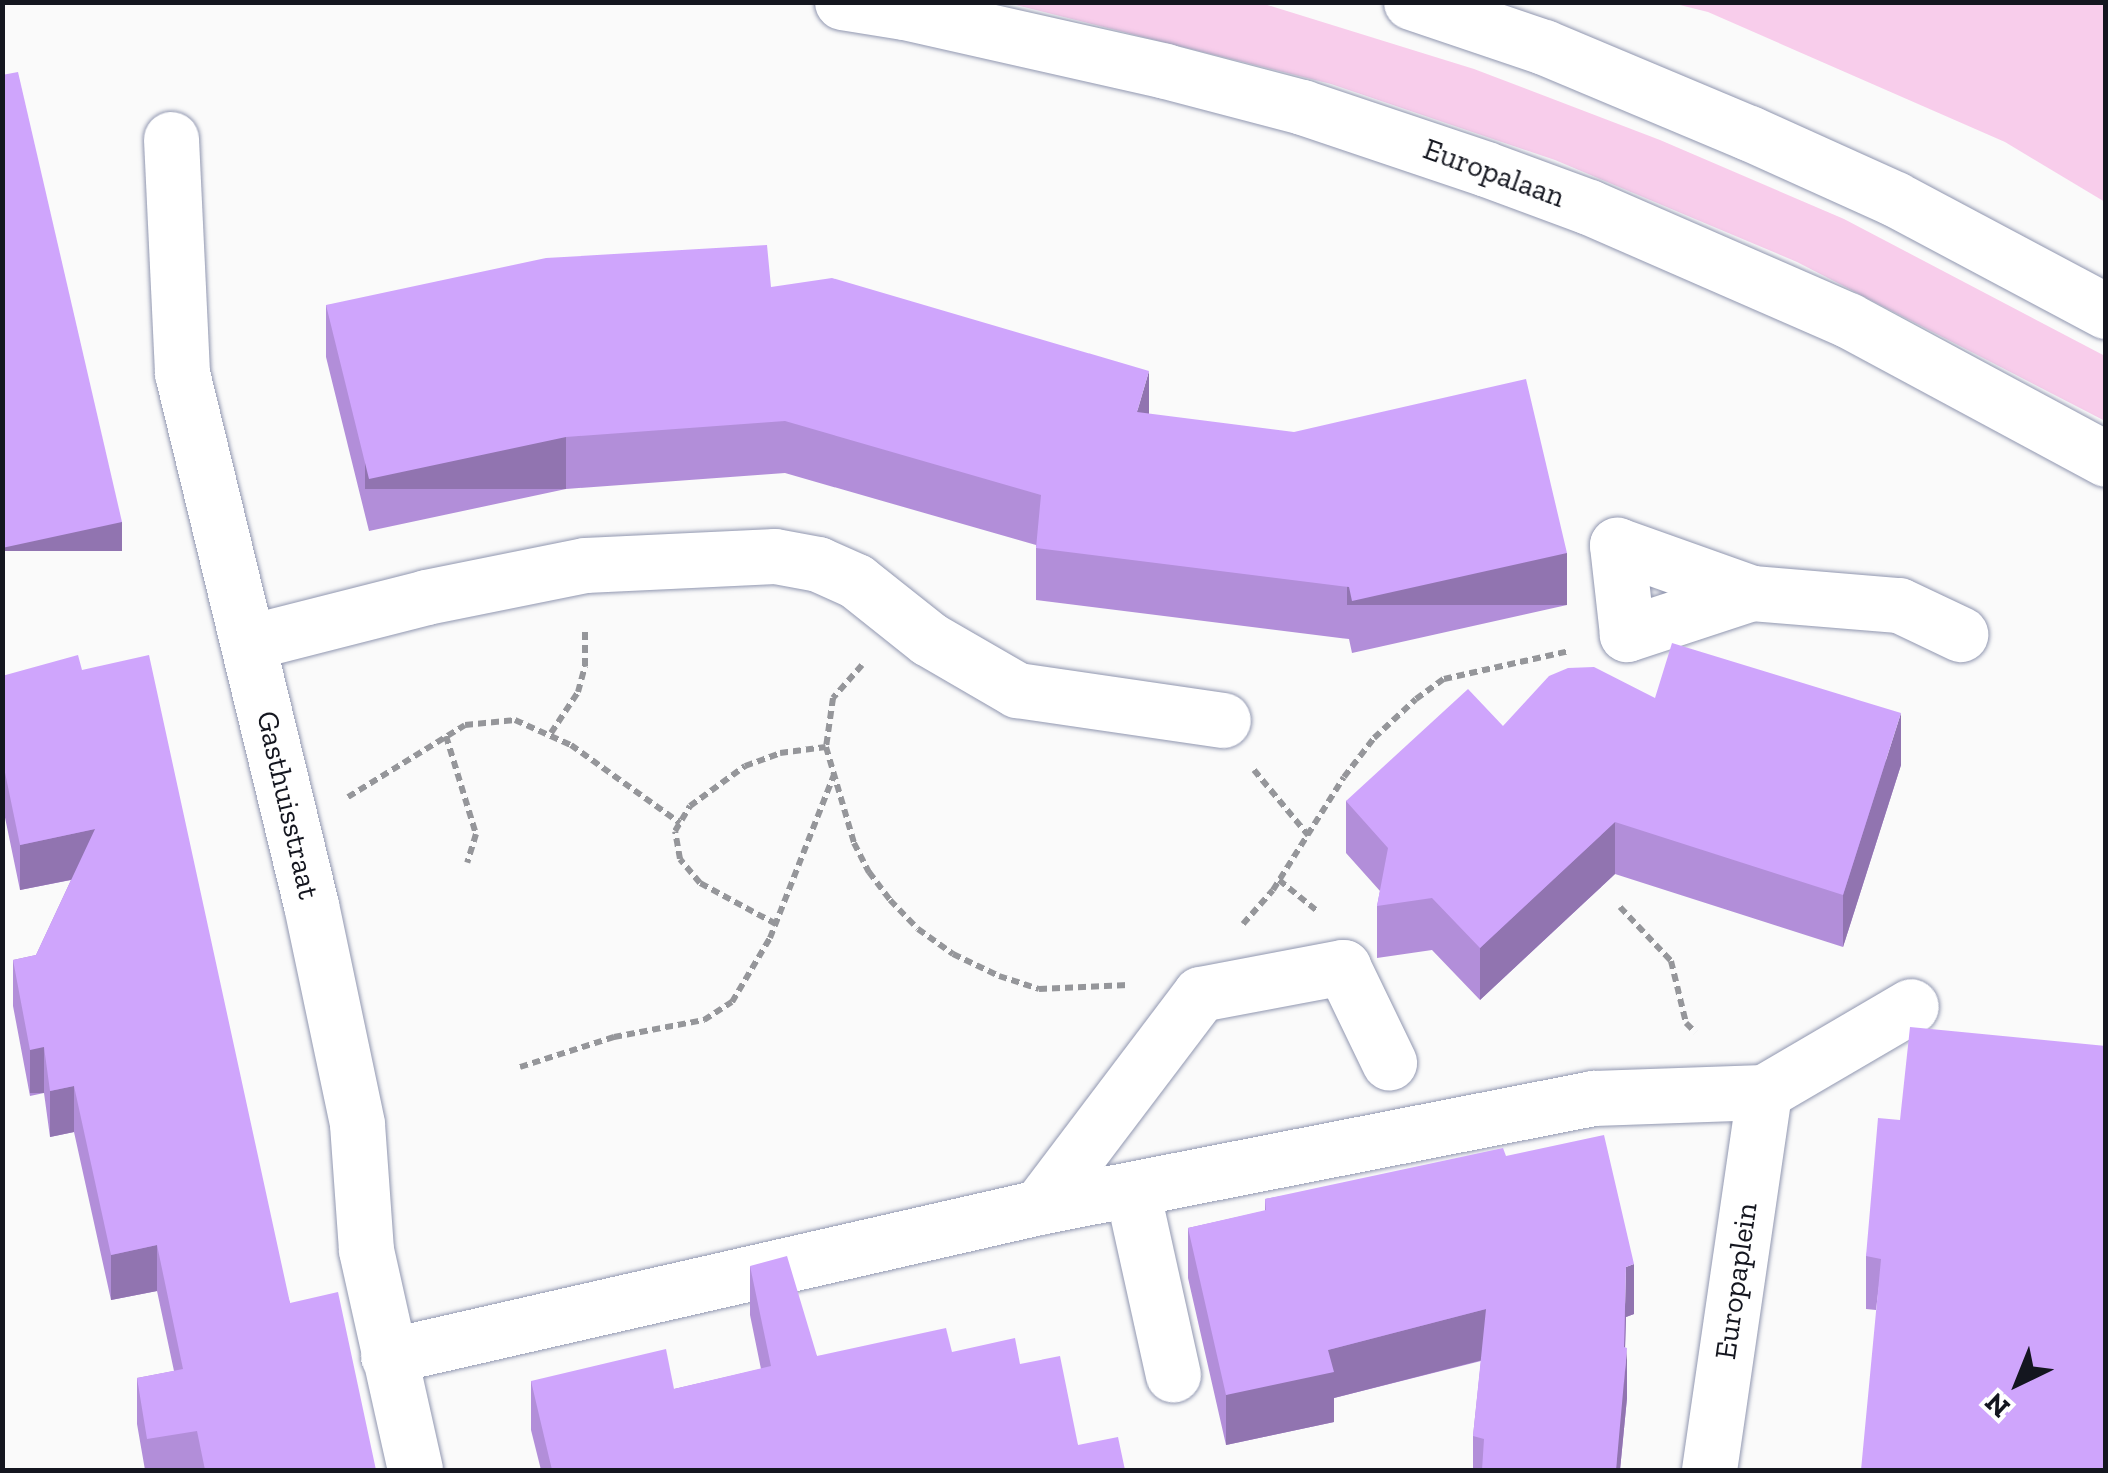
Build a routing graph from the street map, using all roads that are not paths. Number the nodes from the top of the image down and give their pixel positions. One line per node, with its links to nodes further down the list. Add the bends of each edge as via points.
1 (842, 2): 5 (main road, Europalaan, via 1164,71 1302,107 1486,170 1607,214 1848,320)
2 (1411, 2): 4 (main road, via 1544,48 1749,133 1895,199)
3 (171, 139): 8 (main road, Gasthuisstraat, via 182,373)
4 (2106, 312)
5 (2106, 458)
6 (1752, 593): 7 (main road, via 1899,605)
7 (1960, 634)
8 (250, 642): 9 (main road, via 570,568 738,554 818,564 856,582 923,635 1017,690); 15 (main road, Gasthuisstraat, via 357,1124 366,1250)
9 (1224, 720)
10 (1910, 1006): 12 (main road)
11 (1388, 1062): 14 (main road, via 1344,967 1200,994)
12 (1764, 1092): 13 (main road, via 1593,1098); 18 (main road, Europaplein)
13 (1132, 1190): 14 (main road); 16 (main road)
14 (1038, 1207): 15 (main road)
15 (388, 1356): 17 (main road, Gasthuisstraat)
16 (1173, 1375)
17 (415, 1470)
18 (1709, 1470)

